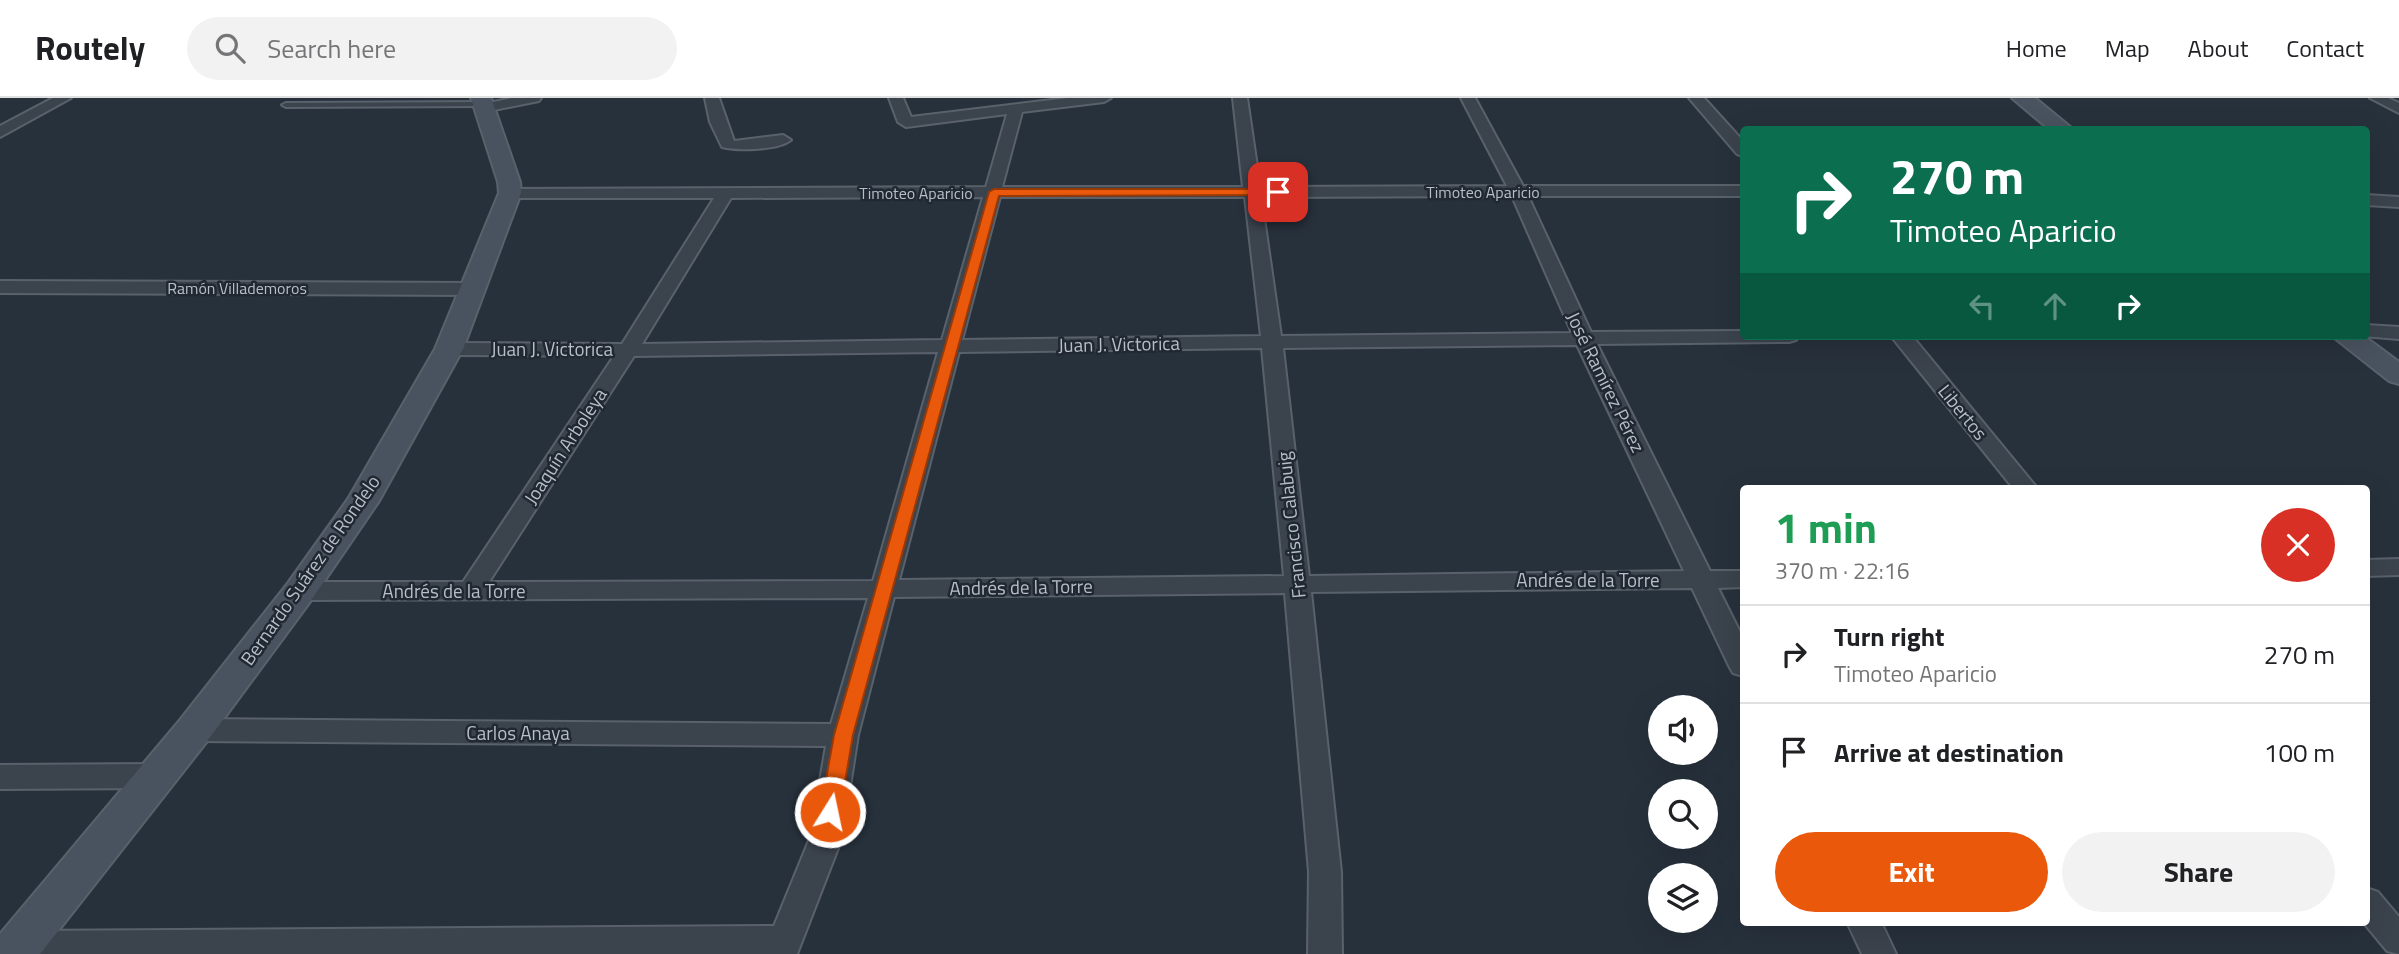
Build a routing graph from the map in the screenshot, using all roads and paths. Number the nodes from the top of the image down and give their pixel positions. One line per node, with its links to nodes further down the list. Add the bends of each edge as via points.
1 (64, 98): 17 (street)
2 (534, 98): 12 (street)
3 (712, 98): 18 (street, via 728,144)
4 (897, 98): 14 (street, via 906,122)
5 (1104, 98): 11 (street)
6 (1241, 98): 22 (street, Francisco Calabuig)
7 (1468, 98): 23 (street, José Ramírez Pérez)
8 (1696, 98): 19 (street)
9 (2022, 98): 16 (street)
10 (2377, 98): 15 (street)
11 (1075, 100): 14 (street)
12 (483, 103): 13 (lane); 24 (street)
13 (286, 105)
14 (1016, 108): 21 (street)
15 (2399, 109)
16 (2059, 126)
17 (0, 132)
18 (783, 140)
19 (1740, 148)
20 (1740, 191): 23 (street, Timoteo Aparicio)
21 (994, 192): 22 (street, Timoteo Aparicio); 25 (street, Timoteo Aparicio); 37 (street)
22 (1252, 192): 23 (street, Timoteo Aparicio); 36 (street, Francisco Calabuig)
23 (1518, 192): 33 (street, José Ramírez Pérez)
24 (510, 193): 25 (street, Timoteo Aparicio); 29 (street, Bernardo Suárez de Rondelo)
25 (725, 194): 39 (street, Joaquín Arboleya)
26 (2370, 200): 27 (street)
27 (2399, 202)
28 (0, 287): 29 (street, Ramón Villademoros)
29 (474, 289): 38 (street, Bernardo Suárez de Rondelo)
30 (2370, 331): 31 (street)
31 (2399, 334)
32 (1740, 336): 33 (street, Juan J. Victorica)
33 (1584, 338): 36 (street, Juan J. Victorica); 44 (street, José Ramírez Pérez)
34 (1904, 340): 41 (street, Libertos)
35 (2351, 340): 40 (street)
36 (1272, 342): 37 (street, Juan J. Victorica); 46 (street, Francisco Calabuig)
37 (951, 346): 39 (street, Juan J. Victorica); 47 (street)
38 (449, 349): 39 (street, Juan J. Victorica); 49 (street, Bernardo Suárez de Rondelo, via 363,501)
39 (628, 350): 48 (street, Joaquín Arboleya)
40 (2399, 375)
41 (2023, 485)
42 (2399, 567): 43 (street)
43 (2370, 568)
44 (1702, 579): 45 (street, Andrés de la Torre); 46 (street, Andrés de la Torre); 50 (street, José Ramírez Pérez)
45 (1740, 579)
46 (1297, 582): 47 (street, Andrés de la Torre); 60 (street, Francisco Calabuig, via 1325,872)
47 (886, 589): 48 (street, Andrés de la Torre); 52 (street)
48 (470, 591): 49 (street, Andrés de la Torre)
49 (299, 592): 51 (street, Bernardo Suárez de Rondelo)
50 (1740, 660)
51 (194, 730): 52 (street, Carlos Anaya); 53 (street, Bernardo Suárez de Rondelo)
52 (843, 735): 58 (street, via 826,838)
53 (155, 776): 54 (street); 59 (street, Bernardo Suárez de Rondelo)
54 (0, 777)
55 (2370, 907): 57 (street)
56 (1866, 926): 61 (street)
57 (2399, 941)
58 (781, 947): 59 (street, via 743,943)
59 (16, 950)
60 (1325, 954)
61 (1879, 954)

